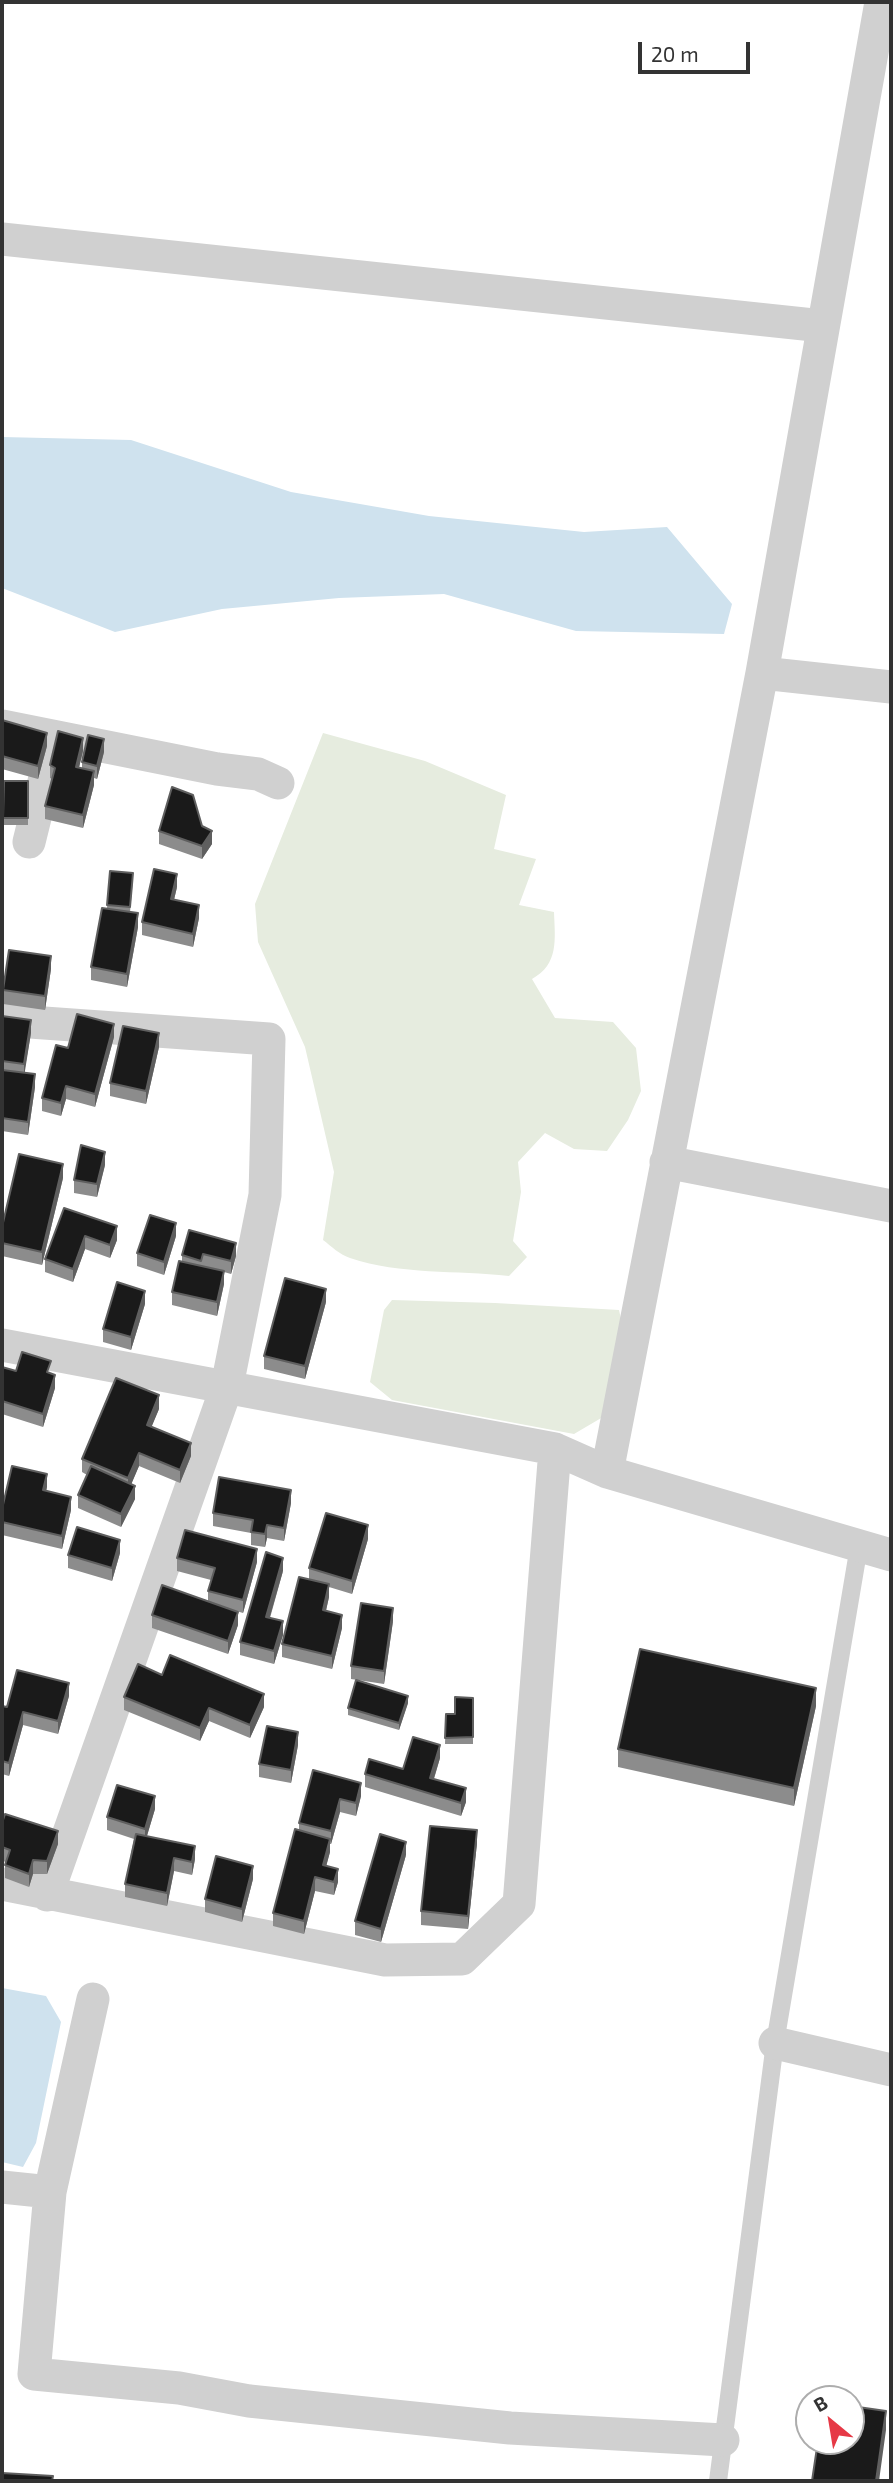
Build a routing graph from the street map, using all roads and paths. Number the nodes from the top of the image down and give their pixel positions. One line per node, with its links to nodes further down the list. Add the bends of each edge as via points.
1 (881, 2): 3 (street)
2 (2, 239): 3 (street)
3 (823, 326): 4 (street)
4 (762, 673): 5 (street); 11 (street)
5 (891, 687)
6 (2, 726): 7 (street)
7 (55, 737): 8 (street, via 258,775); 9 (street)
8 (278, 783)
9 (29, 842)
10 (2, 1020): 14 (street, via 269,1039 264,1195)
11 (666, 1162): 12 (street); 16 (street)
12 (891, 1206)
13 (2, 1345): 14 (street)
14 (227, 1386): 15 (street); 20 (street)
15 (555, 1449): 16 (street); 20 (street, via 519,1905 462,1959 384,1960)
16 (607, 1472): 17 (street)
17 (859, 1546): 18 (street); 22 (lane)
18 (891, 1555)
19 (2, 1884): 20 (street)
20 (47, 1895)
21 (93, 1999): 25 (street)
22 (775, 2042): 23 (street); 26 (lane)
23 (891, 2070)
24 (2, 2187): 25 (street)
25 (50, 2192): 26 (street, via 34,2374 510,2428)
26 (723, 2440): 27 (lane)
27 (718, 2481)

